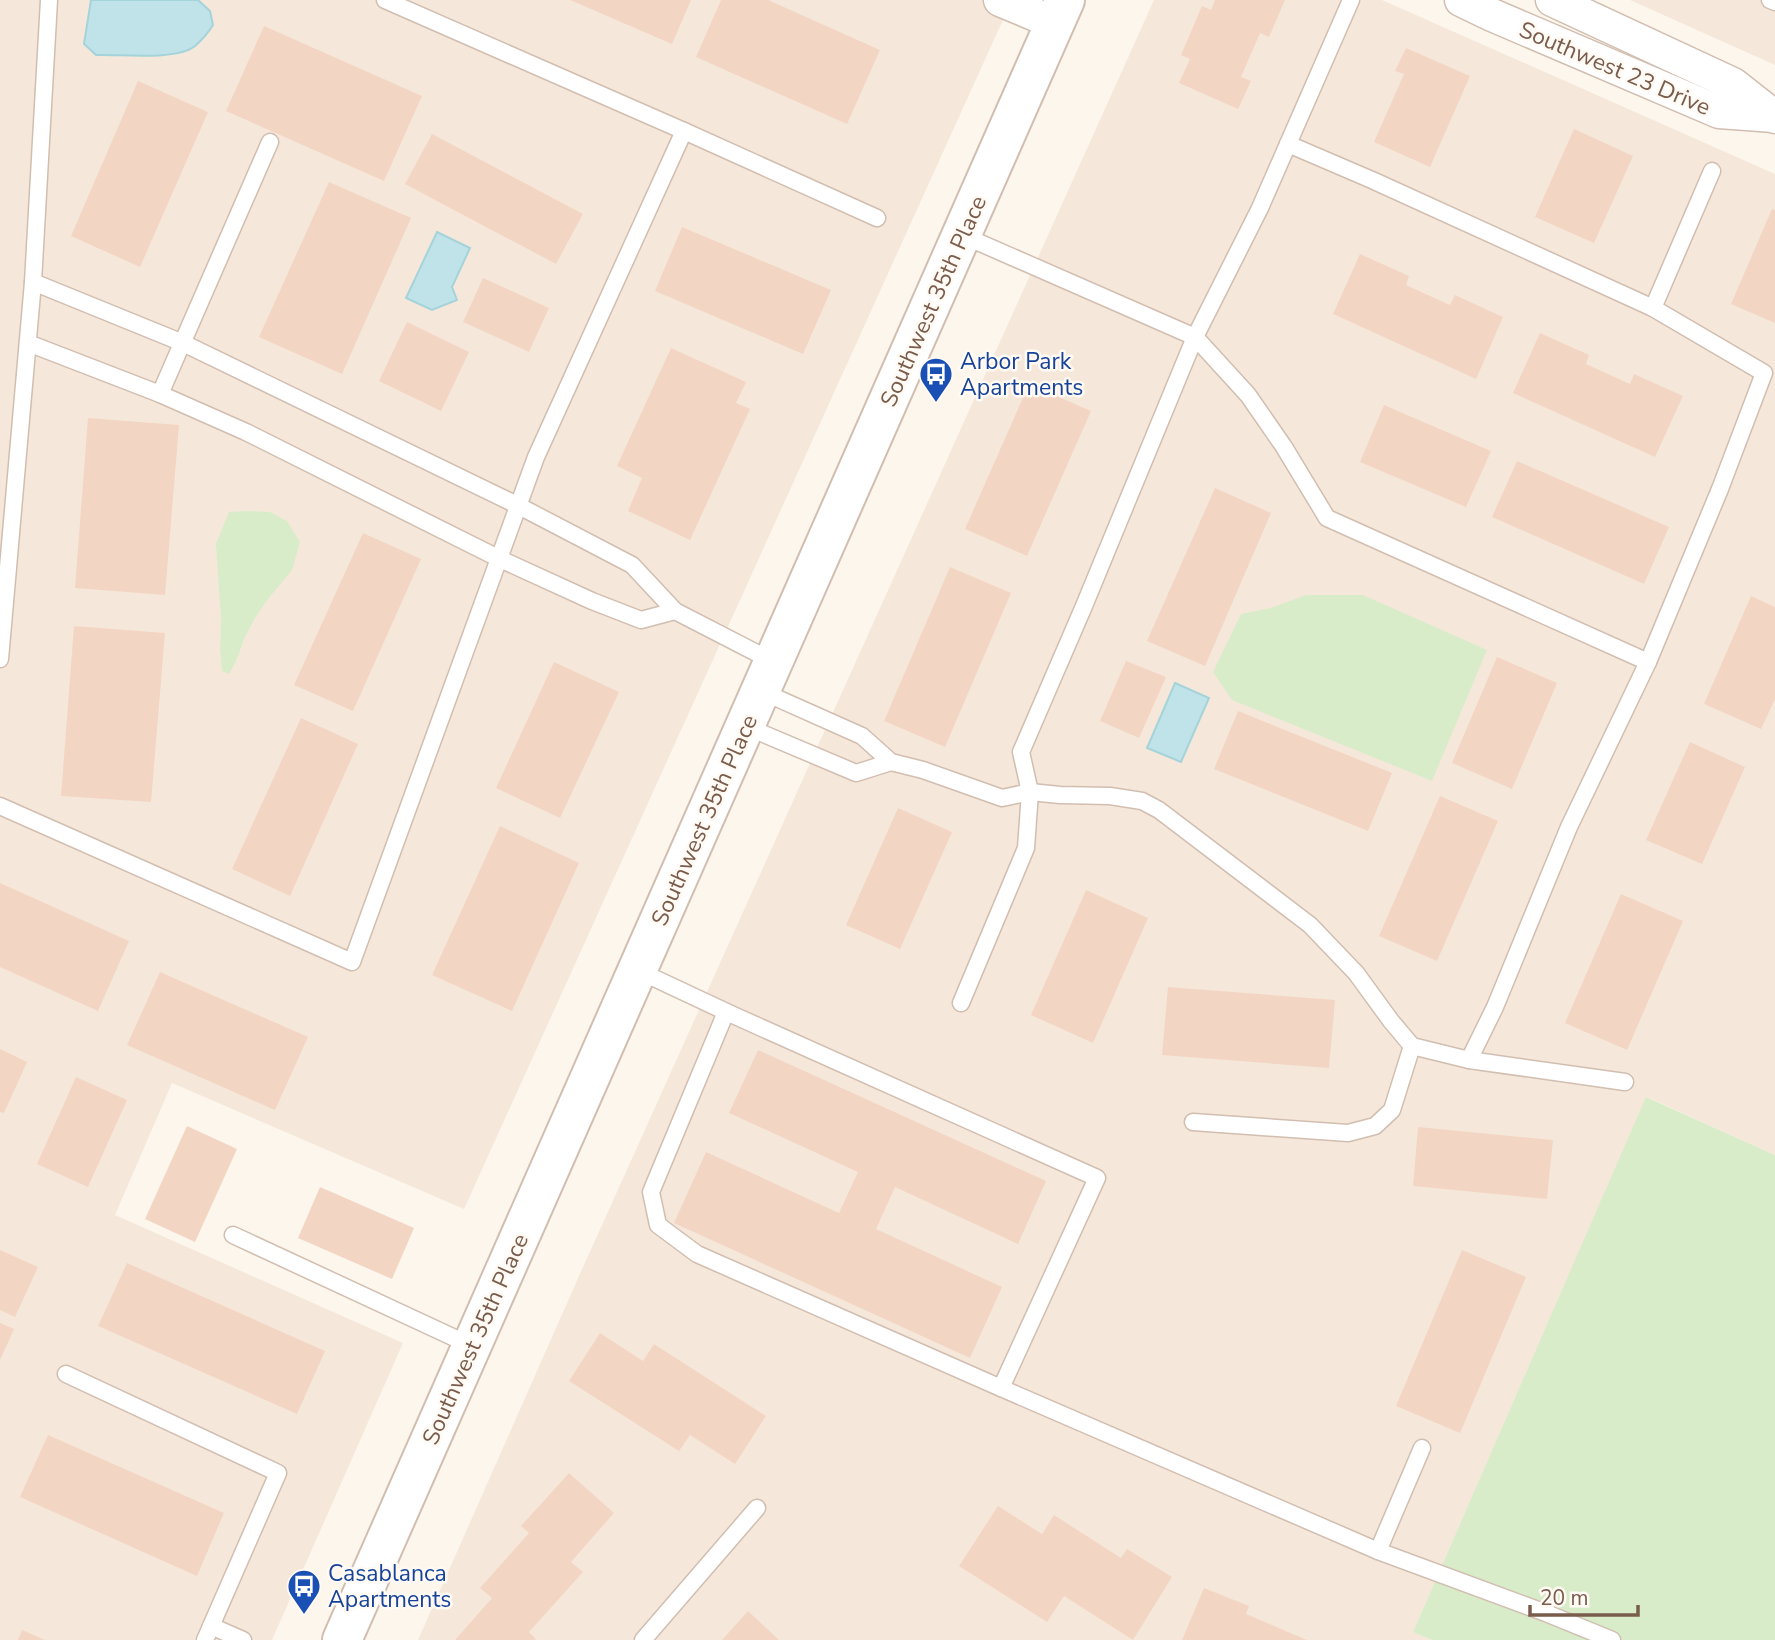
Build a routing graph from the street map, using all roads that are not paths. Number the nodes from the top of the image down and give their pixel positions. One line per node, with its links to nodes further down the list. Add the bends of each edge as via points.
1 (49, 0): 17 (lane)
2 (385, 0): 11 (lane)
3 (1000, 0): 9 (street)
4 (1351, 0): 13 (lane)
5 (1461, 0): 10 (street, Southwest 23 Drive, via 1719,112)
6 (1552, 0): 10 (street, Southwest 23 Drive, via 1733,84)
7 (1770, 0): 8 (lane)
8 (1775, 2)
9 (1060, 12): 16 (street, Southwest 35th Place)
10 (1775, 116)
11 (684, 131): 15 (lane); 23 (lane, via 536,457)
12 (270, 142): 21 (lane)
13 (1288, 144): 18 (lane); 19 (lane)
14 (1712, 171): 18 (lane)
15 (877, 218)
16 (962, 235): 19 (lane); 28 (street, Southwest 35th Place)
17 (33, 282): 20 (lane); 21 (lane)
18 (1653, 308): 27 (lane, via 1764,373)
19 (1195, 337): 27 (lane, via 1248,396 1327,518); 31 (lane, via 1021,752)
20 (28, 343): 22 (lane); 26 (lane)
21 (183, 343): 22 (lane); 23 (lane)
22 (160, 394): 24 (lane)
23 (519, 506): 24 (lane); 25 (lane, via 632,565)
24 (500, 559): 25 (lane, via 641,620); 32 (lane, via 352,962)
25 (675, 611): 28 (lane)
26 (0, 659)
27 (1648, 662): 37 (lane, via 1569,827)
28 (767, 676): 29 (street, Southwest 35th Place); 30 (lane, via 862,736)
29 (745, 726): 30 (lane, via 856,773); 33 (street, Southwest 35th Place)
30 (891, 762): 31 (lane, via 1002,798)
31 (1030, 792): 34 (lane, via 1027,848); 36 (lane, via 1110,796 1142,801 1160,810 1310,925 1356,973)
32 (0, 806)
33 (638, 970): 35 (lane); 41 (street, Southwest 35th Place)
34 (961, 1003)
35 (726, 1012): 43 (lane, via 651,1192 658,1225 697,1254); 43 (lane, via 1097,1178)
36 (1412, 1046): 37 (lane); 39 (lane, via 1392,1110 1375,1126 1348,1133)
37 (1469, 1060): 38 (lane)
38 (1625, 1082)
39 (1193, 1122)
40 (233, 1235): 41 (lane)
41 (472, 1346): 49 (street, Southwest 35th Place)
42 (66, 1374): 47 (lane, via 278,1473)
43 (1001, 1388): 46 (lane)
44 (1422, 1448): 46 (lane)
45 (757, 1508): 50 (lane)
46 (1378, 1551): 51 (lane)
47 (208, 1633): 48 (lane)
48 (243, 1640)
49 (342, 1640)
50 (643, 1640)
51 (1612, 1640)

